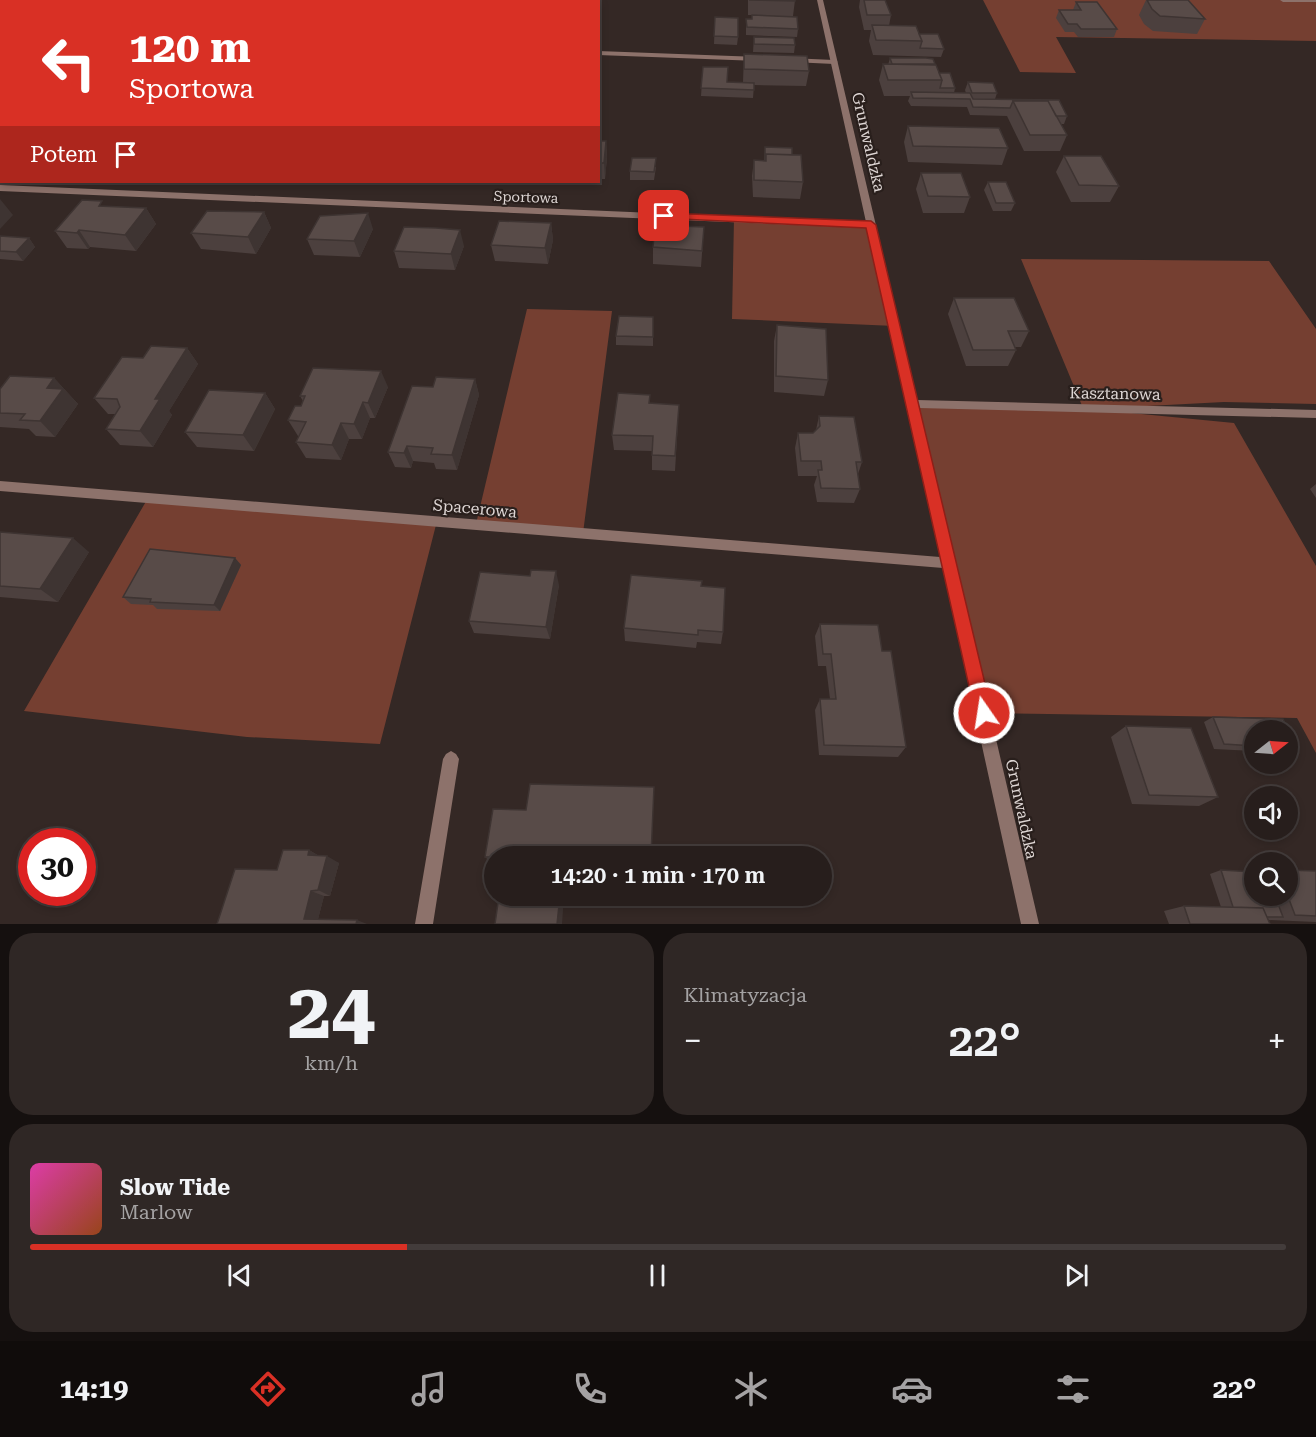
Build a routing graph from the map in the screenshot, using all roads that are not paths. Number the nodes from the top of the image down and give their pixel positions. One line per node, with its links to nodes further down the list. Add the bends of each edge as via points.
1 (820, 0): 7 (street, Grunwaldzka)
2 (1283, 0): 3 (street)
3 (1316, 0)
4 (600, 53): 5 (street)
5 (763, 59)
6 (787, 60): 7 (street)
7 (834, 62): 9 (street, Grunwaldzka)
8 (0, 188): 9 (street, Sportowa)
9 (871, 225): 10 (street, Grunwaldzka)
10 (912, 405): 11 (street, Kasztanowa); 13 (street, Grunwaldzka)
11 (1316, 414)
12 (0, 486): 13 (street, Spacerowa)
13 (948, 563): 16 (street, Grunwaldzka)
14 (451, 759): 15 (street)
15 (424, 924)
16 (1030, 924)

